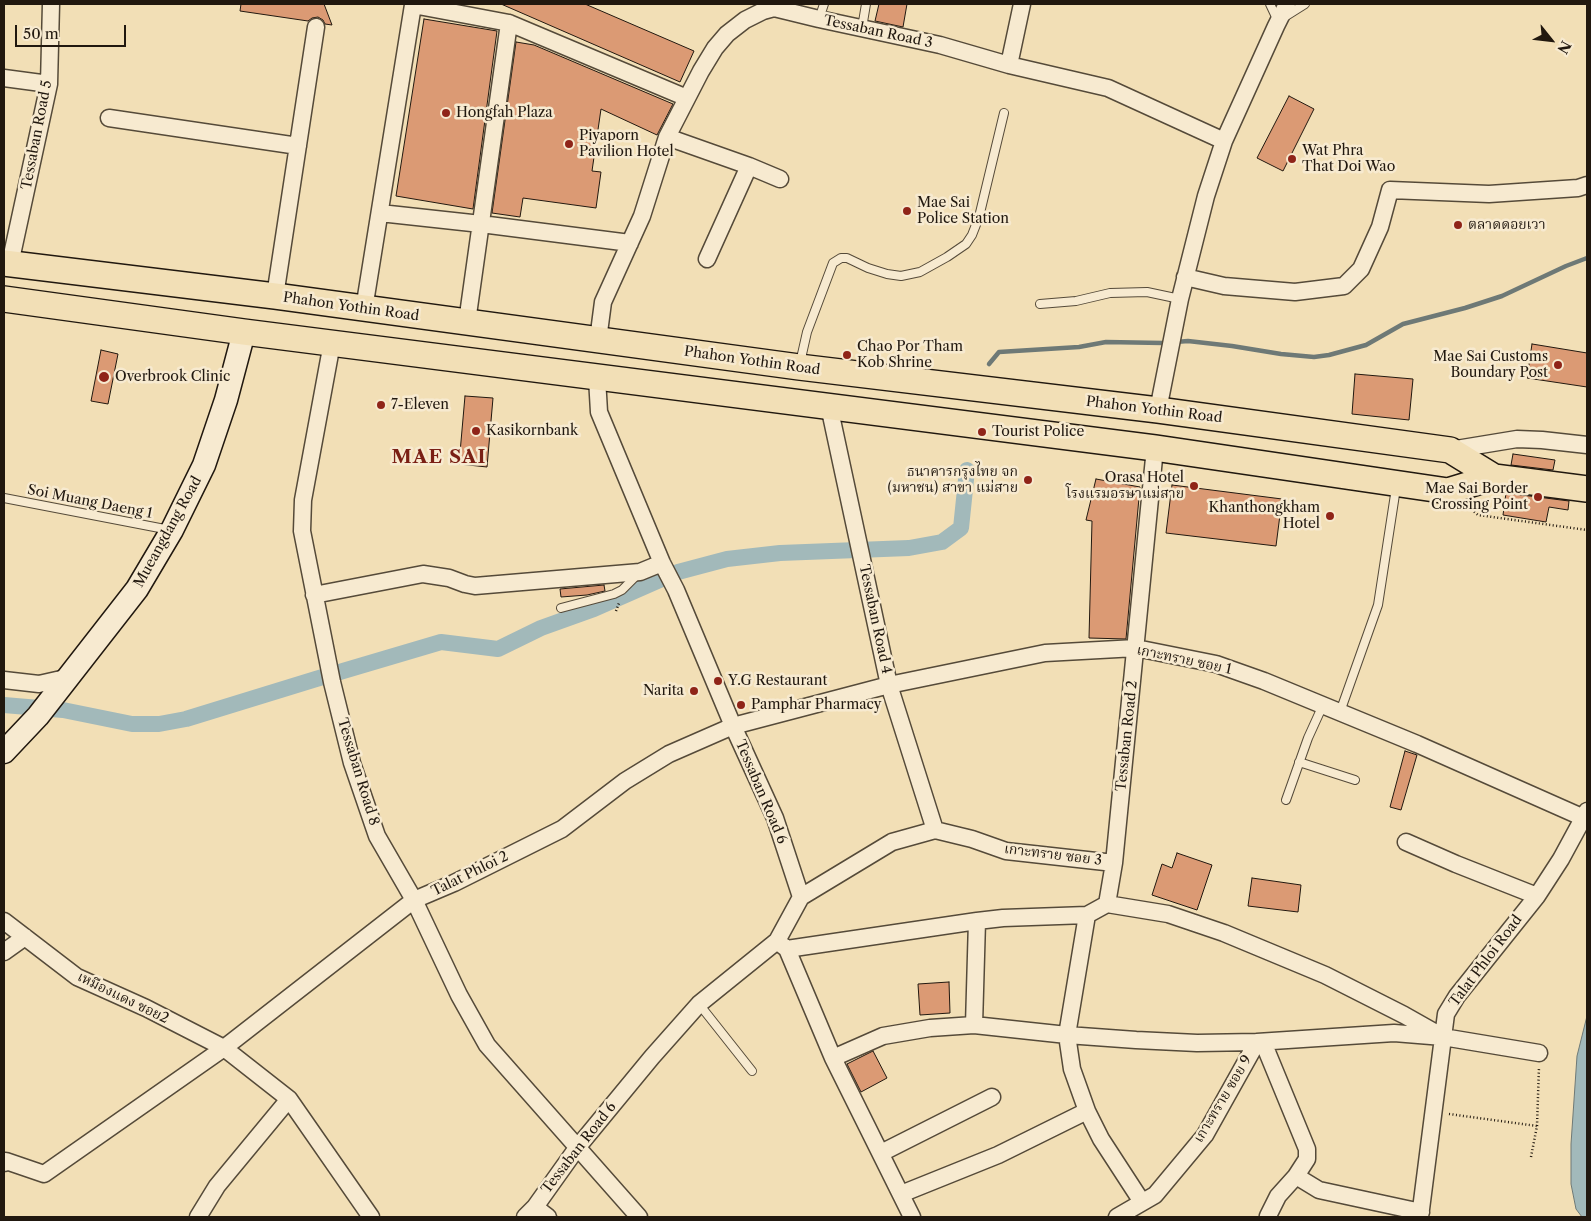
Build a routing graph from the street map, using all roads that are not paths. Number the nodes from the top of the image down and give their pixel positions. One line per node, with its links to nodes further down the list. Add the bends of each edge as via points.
1 (51, 4): 16 (street, Tessaban Road 5)
2 (866, 4): 13 (lane)
3 (1022, 4): 14 (street)
4 (1270, 4): 10 (lane)
5 (1287, 4): 10 (street)
6 (1305, 4): 10 (lane)
7 (440, 7): 11 (street); 26 (street, via 413,4)
8 (764, 7): 9 (street, Tessaban Road 3); 17 (street, Tessaban Road 3, via 727,34 715,48)
9 (821, 12): 13 (street, Tessaban Road 3)
10 (1278, 21): 21 (street)
11 (509, 23): 17 (street); 27 (street)
12 (316, 27): 22 (street)
13 (862, 28): 14 (street, Tessaban Road 3, via 940,45)
14 (1009, 65): 21 (street, Tessaban Road 3, via 1108,88)
15 (4, 78): 16 (street)
16 (49, 84): 30 (street, Tessaban Road 5)
17 (687, 98): 20 (street, Tessaban Road 3)
18 (1004, 113): 41 (lane, via 979,217 966,244 920,272 900,276 868,268 847,258 833,263 807,332)
19 (109, 118): 22 (street)
20 (667, 137): 23 (street); 28 (street, Tessaban Road 3)
21 (1224, 142): 31 (street)
22 (298, 146): 32 (street)
23 (749, 166): 24 (street); 29 (street)
24 (780, 178)
25 (1587, 185): 31 (street, via 1489,194 1390,190 1380,227 1361,269 1344,286 1295,292 1224,286)
26 (380, 213): 27 (street); 36 (street)
27 (481, 224): 28 (street); 37 (street)
28 (630, 243): 39 (street, Tessaban Road 3, via 603,302)
29 (707, 259)
30 (7, 263): 32 (main road, Phahon Yothin Road)
31 (1185, 278): 34 (street)
32 (275, 296): 36 (main road, Phahon Yothin Road)
33 (4, 299): 38 (main road, Phahon Yothin Road)
34 (1180, 299): 35 (lane, via 1147,292 1110,293 1076,301); 45 (street)
35 (1040, 304)
36 (364, 309): 37 (main road, Phahon Yothin Road)
37 (467, 322): 39 (main road, Phahon Yothin Road)
38 (244, 332): 40 (main road, Phahon Yothin Road); 53 (street, Mueangdang Road, via 204,465)
39 (598, 340): 41 (main road, Phahon Yothin Road)
40 (332, 342): 42 (main road, Phahon Yothin Road); 56 (street, Tessaban Road 8, via 303,500 302,531)
41 (799, 367): 43 (main road); 45 (main road, Phahon Yothin Road)
42 (597, 378): 43 (main road, Phahon Yothin Road); 54 (street, Tessaban Road 6, via 599,412)
43 (792, 401): 44 (main road, Phahon Yothin Road)
44 (829, 406): 47 (main road, Phahon Yothin Road); 61 (street, Tessaban Road 4)
45 (1158, 410): 48 (main road, Phahon Yothin Road)
46 (1587, 445): 48 (street, via 1517,439)
47 (1155, 448): 50 (main road, Phahon Yothin Road); 58 (street, Tessaban Road 2)
48 (1450, 450): 49 (main road, Phahon Yothin Road)
49 (1494, 477): 50 (main road, Phahon Yothin Road, via 1448,491); 51 (main road, Phahon Yothin Road)
50 (1396, 483): 63 (lane, via 1378,605)
51 (1587, 489)
52 (4, 498): 53 (lane, Soi Muang Daeng 1)
53 (172, 530): 60 (street, Mueangdang Road, via 137,589)
54 (662, 563): 55 (street); 64 (street, Tessaban Road 6)
55 (640, 572): 56 (street, via 474,586 423,574); 57 (lane, via 614,594)
56 (314, 595): 75 (street, Tessaban Road 8, via 352,763 378,836)
57 (560, 608)
58 (1136, 648): 61 (street, เกาะทราย ซอย 1, via 1044,653); 62 (street, เกาะทราย ซอย 1, via 1216,664); 72 (street, Tessaban Road 2)
59 (4, 680): 60 (street, via 39,684)
60 (66, 681): 65 (street, Mueangdang Road)
61 (889, 685): 64 (street, เกาะทราย ซอย 1); 70 (street, Tessaban Road 4)
62 (1323, 705): 63 (street, เกาะทราย ซอย 1); 66 (lane)
63 (1340, 712): 69 (street, เกาะทราย ซอย 1)
64 (733, 726): 74 (street, Tessaban Road 6, via 775,818); 75 (street, Talat Phloi 2, via 669,754 625,781 562,829)
65 (4, 752)
66 (1299, 762): 67 (lane); 68 (lane)
67 (1355, 780)
68 (1286, 800)
69 (1586, 815): 73 (street, Talat Phloi Road)
70 (935, 830): 72 (street, เกาะทราย ซอย 3, via 1006,851); 74 (street, เกาะทราย ซอย 3, via 892,842)
71 (1406, 842): 73 (street)
72 (1114, 863): 76 (street, Tessaban Road 2)
73 (1537, 896): 88 (street, Talat Phloi Road, via 1456,996 1446,1014)
74 (801, 897): 81 (street, Tessaban Road 6)
75 (414, 900): 90 (street, Talat Phloi 2); 97 (street, Tessaban Road 8, via 459,995 487,1045)
76 (1107, 904): 77 (street); 84 (street, via 1168,914 1224,933 1325,975)
77 (1087, 914): 79 (street); 87 (street)
78 (4, 921): 80 (street, เหมืองแดง ซอย2)
79 (977, 921): 81 (street); 85 (street)
80 (25, 937): 82 (street); 90 (street, เหมืองแดง ซอย2, via 77,977)
81 (782, 945): 83 (street, Tessaban Road 6); 92 (street)
82 (4, 952)
83 (698, 1004): 93 (lane); 97 (street, Tessaban Road 6)
84 (1404, 1015): 86 (street); 88 (street)
85 (974, 1025): 87 (street); 92 (street, via 883,1036)
86 (1394, 1033): 88 (street, เกาะทราย ซอย 9); 89 (street, เกาะทราย ซอย 9)
87 (1067, 1035): 89 (street, via 1197,1043); 96 (street, via 1072,1070)
88 (1442, 1037): 91 (street, เกาะทราย ซอย 9); 104 (street, Talat Phloi Road)
89 (1260, 1042): 100 (street, via 1306,1144 1308,1159); 102 (street, เกาะทราย ซอย 9, via 1205,1135 1155,1195)
90 (224, 1048): 95 (street, เหมืองแดง ซอย2); 99 (street, Talat Phloi 2, via 44,1174)
91 (1539, 1053)
92 (833, 1058): 98 (street)
93 (752, 1071)
94 (992, 1097): 98 (street)
95 (289, 1099): 105 (street, via 218,1186); 106 (street, เหมืองแดง ซอย2)
96 (1087, 1110): 101 (street, via 998,1155); 102 (street, via 1100,1139)
97 (577, 1148): 103 (street, Tessaban Road 6); 108 (street, Tessaban Road 8)
98 (881, 1153): 101 (street)
99 (4, 1163)
100 (1296, 1176): 104 (street, via 1319,1190); 111 (street, via 1278,1196)
101 (901, 1194): 109 (street)
102 (1142, 1202): 110 (street, เกาะทราย ซอย 9)
103 (530, 1212): 107 (street)
104 (1420, 1214)
105 (198, 1217)
106 (371, 1217)
107 (548, 1217)
108 (639, 1217)
109 (912, 1217)
110 (1117, 1217)
111 (1269, 1217)

